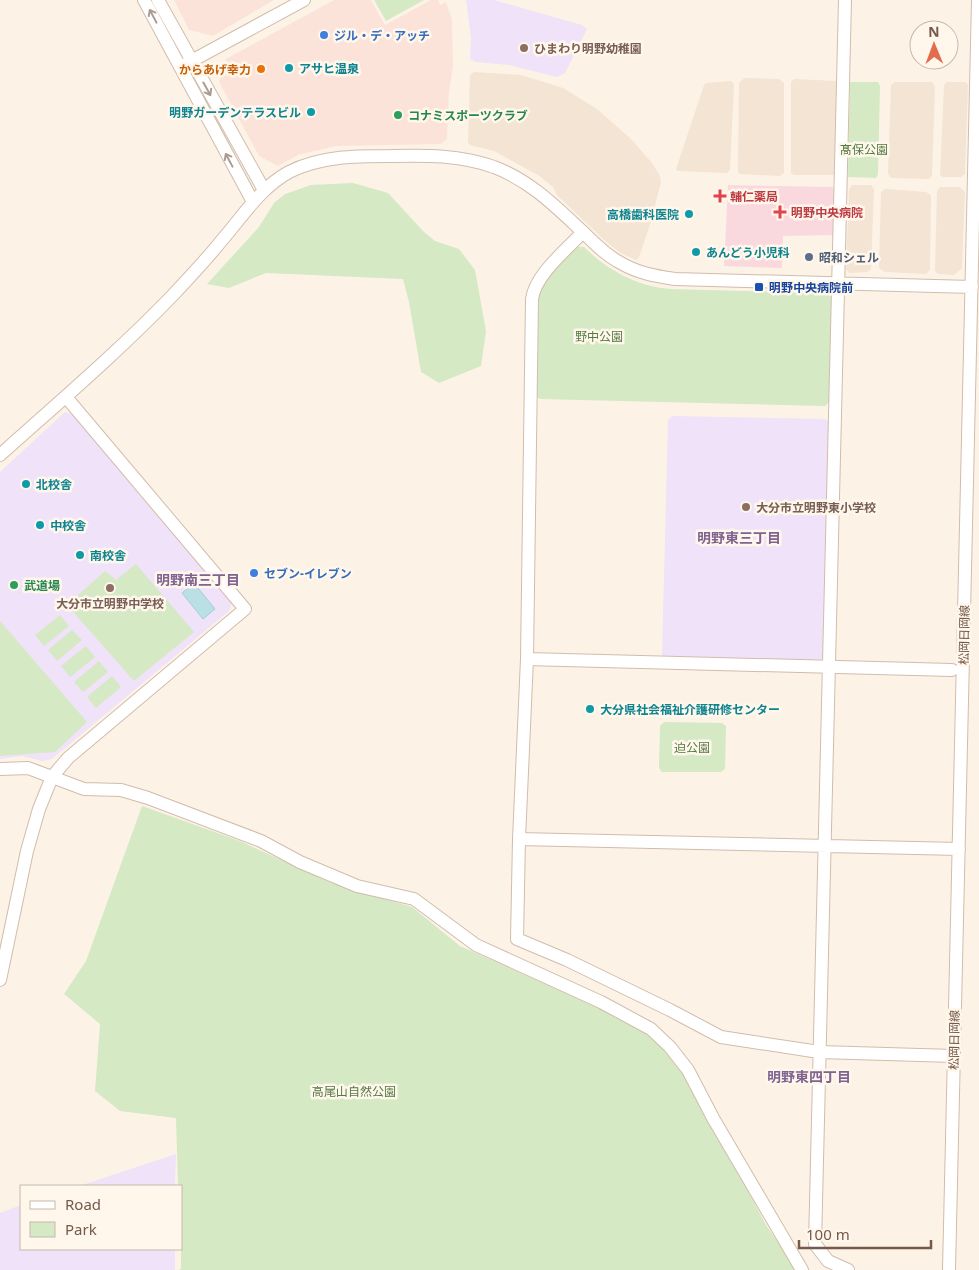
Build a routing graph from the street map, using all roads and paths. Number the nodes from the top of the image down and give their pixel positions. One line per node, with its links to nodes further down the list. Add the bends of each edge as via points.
1 (144, 0): 7 (street, one-way to 1)
2 (158, 0): 6 (street)
3 (304, 0): 6 (street)
4 (845, 0): 11 (street)
5 (978, 0): 12 (street, 松岡日岡線)
6 (192, 61): 7 (street); 8 (street, one-way to 8)
7 (180, 68): 9 (street, one-way to 7)
8 (264, 190): 9 (street); 10 (street, via 288,173 312,162 358,156 442,156 484,164 520,179)
9 (253, 202): 13 (street, via 173,295)
10 (583, 232): 11 (street, via 619,262 656,276); 15 (street, via 541,277 532,294)
11 (838, 283): 12 (street); 16 (street)
12 (972, 286): 22 (street, 松岡日岡線)
13 (66, 397): 14 (street); 19 (street, via 245,608 68,758)
14 (0, 455)
15 (527, 659): 16 (street); 20 (street)
16 (829, 666): 17 (street); 21 (street)
17 (952, 670)
18 (0, 769): 19 (street, via 28,768)
19 (52, 777): 23 (street, via 27,851); 26 (street, via 84,789 121,790 148,798 261,841 357,886 414,900 476,945 601,1002 651,1029 688,1070 726,1142)
20 (519, 839): 21 (street); 24 (street, via 517,939 567,960 721,1037)
21 (824, 846): 22 (street); 24 (street)
22 (959, 849): 25 (street, 松岡日岡線)
23 (0, 980)
24 (819, 1052): 25 (street); 27 (street, via 814,1244 828,1262)
25 (954, 1056): 28 (street, 松岡日岡線)
26 (802, 1270)
27 (848, 1270)
28 (949, 1270)

